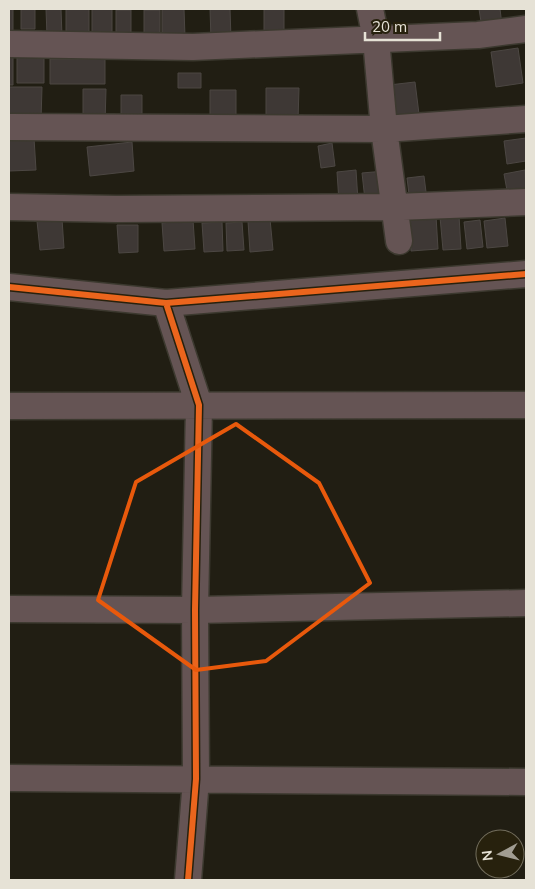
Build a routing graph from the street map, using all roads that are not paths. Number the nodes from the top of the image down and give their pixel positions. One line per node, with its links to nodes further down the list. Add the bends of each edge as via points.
1 (370, 9): 3 (street)
2 (526, 29): 3 (street, via 478,35)
3 (376, 39): 4 (street, via 193,47); 7 (street)
4 (9, 44)
5 (526, 119): 7 (street)
6 (9, 127): 7 (street)
7 (384, 129): 10 (street)
8 (526, 202): 10 (street)
9 (9, 207): 10 (street)
10 (396, 207): 11 (street)
11 (400, 241)
12 (526, 274): 14 (street)
13 (9, 287): 14 (street)
14 (166, 303): 15 (street)
15 (198, 405): 16 (street); 17 (street); 20 (street)
16 (526, 405)
17 (9, 406)
18 (526, 603): 20 (street)
19 (9, 609): 20 (street)
20 (195, 610): 22 (street)
21 (9, 778): 22 (street)
22 (196, 780): 23 (street); 24 (street)
23 (526, 782)
24 (188, 880)

